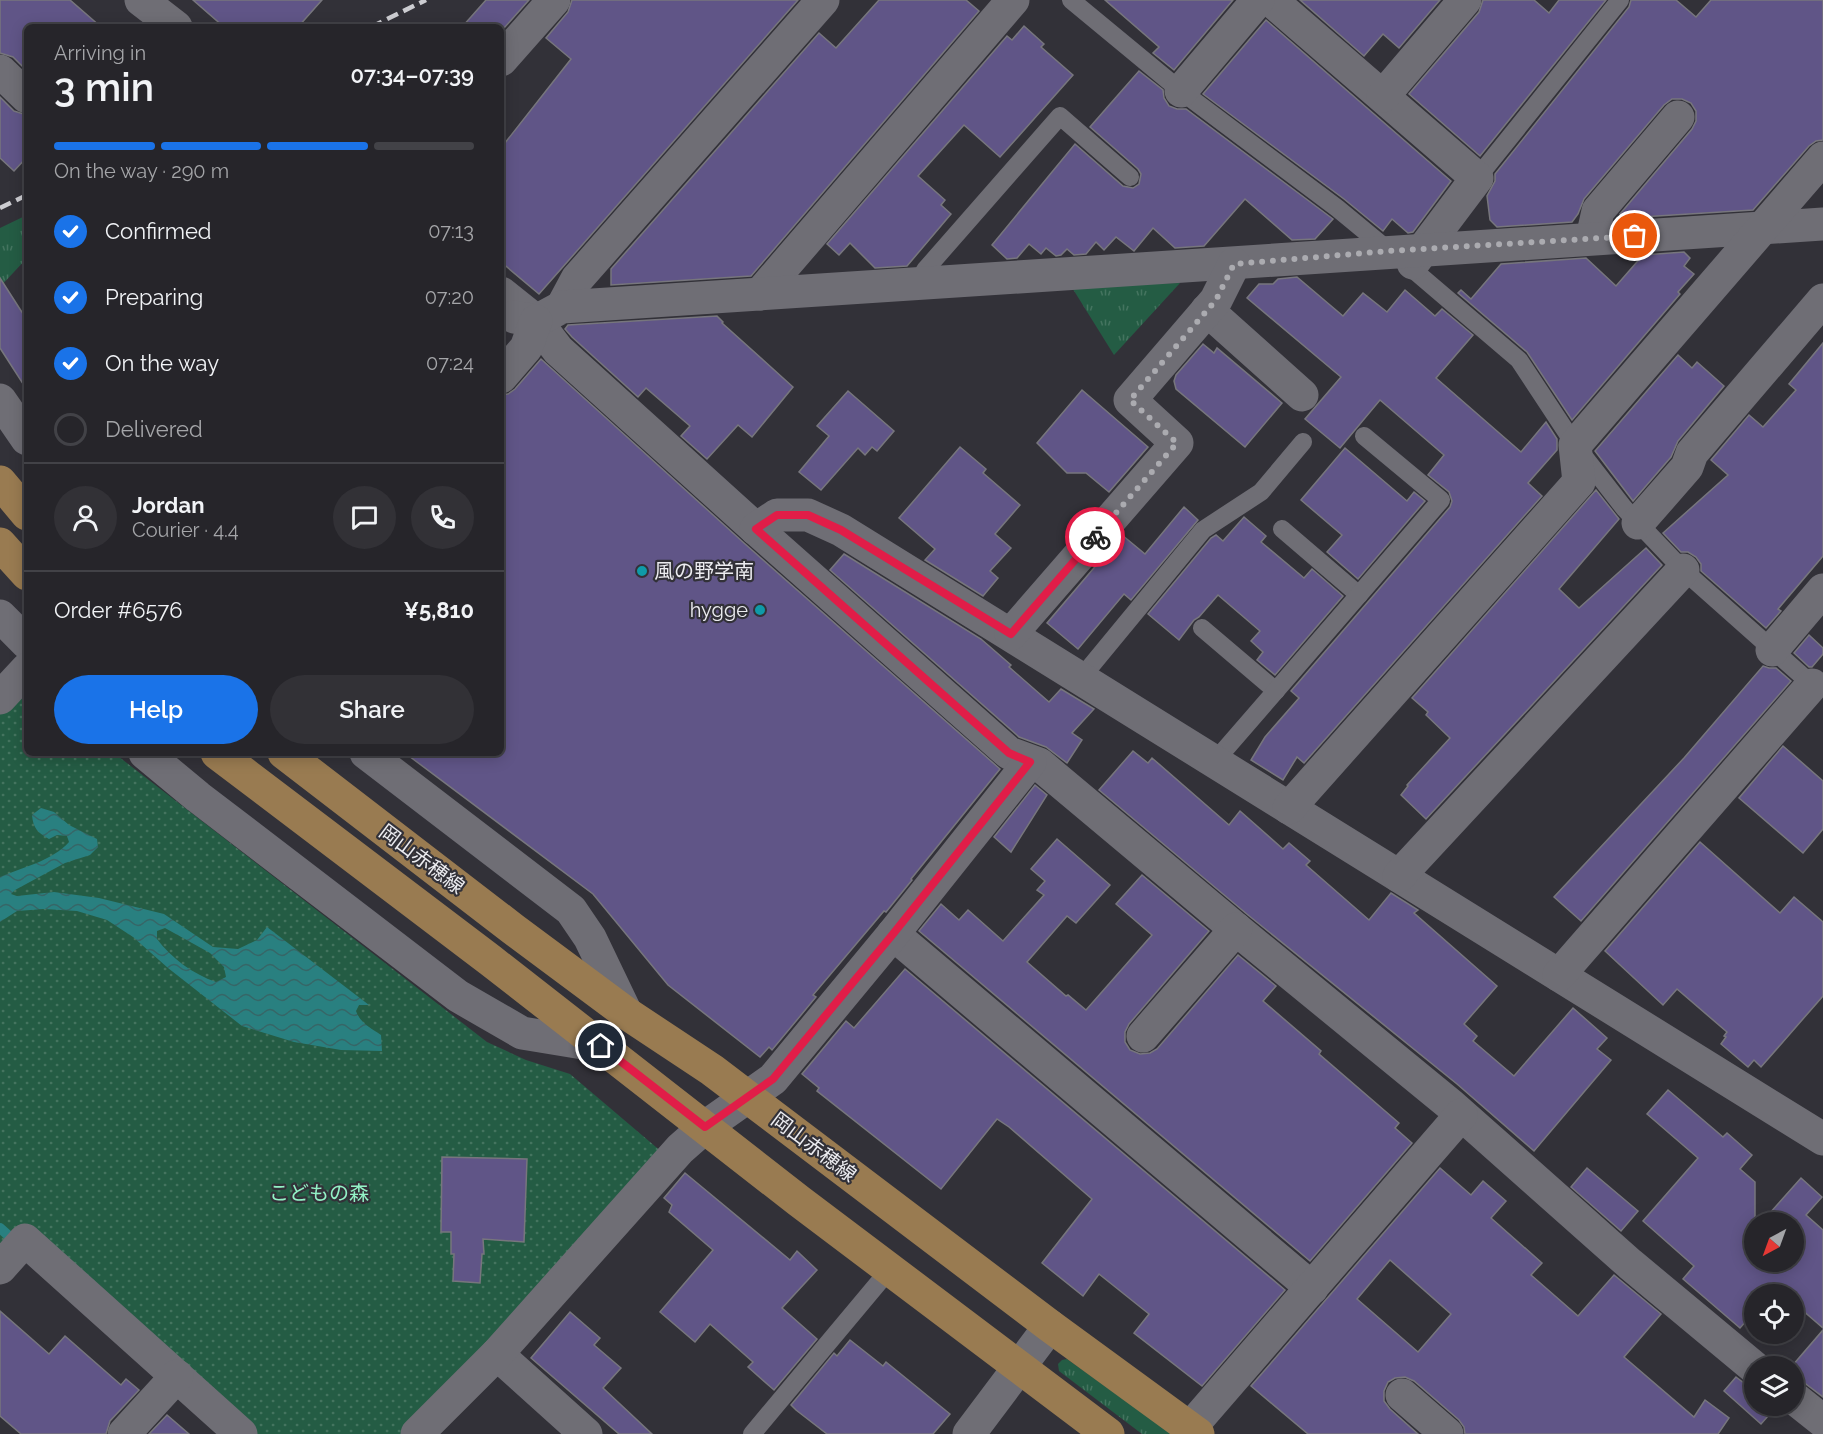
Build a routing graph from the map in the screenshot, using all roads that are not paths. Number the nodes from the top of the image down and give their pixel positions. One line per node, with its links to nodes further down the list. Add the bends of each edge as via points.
1 (141, 0): 10 (street)
2 (554, 0): 11 (street)
3 (823, 0): 30 (street)
4 (1013, 0): 27 (street)
5 (1071, 0): 13 (lane)
6 (1258, 0): 13 (street)
7 (1271, 0): 15 (street)
8 (1465, 0): 15 (street)
9 (1620, 0): 19 (lane)
10 (172, 24)
11 (504, 57)
12 (0, 71): 14 (street)
13 (1181, 91): 23 (lane)
14 (24, 94)
15 (1383, 96): 19 (street)
16 (1678, 117): 22 (street, via 1598,211)
17 (1823, 158): 21 (street)
18 (1130, 177): 25 (lane, via 1060,116 925,270)
19 (1477, 178): 23 (street)
20 (1823, 224): 21 (street)
21 (1763, 228): 22 (street); 38 (street)
22 (1592, 238): 23 (street)
23 (1407, 256): 24 (street); 38 (lane, via 1519,360)
24 (1234, 264): 25 (street); 29 (street)
25 (925, 284): 27 (street)
26 (504, 294): 30 (street)
27 (760, 294): 30 (street)
28 (1823, 300): 43 (street, via 1692,453 1687,467)
29 (1207, 310): 33 (street); 53 (street, via 1130,400 1177,443)
30 (549, 314): 31 (street); 32 (street); 44 (street, via 558,350)
31 (504, 315)
32 (504, 374)
33 (1302, 394)
34 (0, 400): 35 (street)
35 (24, 434)
36 (1364, 436): 50 (lane, via 1442,500)
37 (1303, 442): 57 (lane, via 1261,492 1203,530)
38 (1575, 446): 43 (lane); 67 (street, via 1579,482)
39 (0, 482): 42 (main road)
40 (24, 489): 41 (street)
41 (0, 501)
42 (24, 510)
43 (1638, 523): 47 (lane)
44 (756, 529): 53 (street, via 777,515 808,515 841,530); 66 (street, via 1009,753)
45 (1282, 529): 50 (lane)
46 (0, 544): 48 (main road)
47 (1683, 570): 55 (lane); 68 (street)
48 (24, 571)
49 (1823, 590): 55 (street)
50 (1359, 595): 59 (lane)
51 (0, 616): 54 (street)
52 (1202, 628): 59 (lane)
53 (1011, 634): 57 (street)
54 (24, 640)
55 (1772, 650): 58 (lane)
56 (24, 672): 60 (street)
57 (1081, 678): 65 (street)
58 (1817, 690): 71 (street)
59 (1276, 691): 65 (lane)
60 (0, 698)
61 (150, 756): 74 (street, via 458,996 522,1033)
62 (221, 756): 74 (main road, 岡山赤穂線)
63 (288, 756): 72 (main road, 岡山赤穂線)
64 (370, 756): 72 (street, via 571,910 591,938)
65 (1215, 761): 67 (street)
66 (1030, 762): 69 (street, via 1039,764); 70 (street)
67 (1289, 808): 68 (street)
68 (1399, 876): 71 (street)
69 (1236, 929): 73 (street); 76 (street)
70 (893, 934): 75 (street, via 773,1079); 81 (street)
71 (1559, 975): 78 (street)
72 (626, 1013): 75 (main road, 岡山赤穂線)
73 (1143, 1036)
74 (601, 1046): 77 (main road, 岡山赤穂線)
75 (748, 1098): 77 (street); 82 (main road, 岡山赤穂線)
76 (1461, 1115): 81 (street); 84 (street)
77 (705, 1127): 80 (main road, 岡山赤穂線); 83 (street, via 665,1166)
78 (1820, 1132)
79 (13, 1253): 86 (street, via 25,1240)
80 (890, 1269): 85 (main road, 岡山赤穂線); 95 (lane)
81 (1311, 1288): 90 (street)
82 (1050, 1326): 85 (street); 90 (main road, 岡山赤穂線)
83 (496, 1354): 93 (street); 94 (street)
84 (1744, 1359)
85 (1019, 1368): 96 (street); 97 (main road, 岡山赤穂線)
86 (172, 1381): 91 (street); 92 (street)
87 (1402, 1395): 98 (street)
88 (1804, 1406): 89 (street)
89 (1823, 1421)
90 (1194, 1431)
91 (124, 1434)
92 (241, 1434)
93 (417, 1434)
94 (586, 1434)
95 (753, 1434)
96 (969, 1434)
97 (1108, 1434)
98 (1447, 1434)

